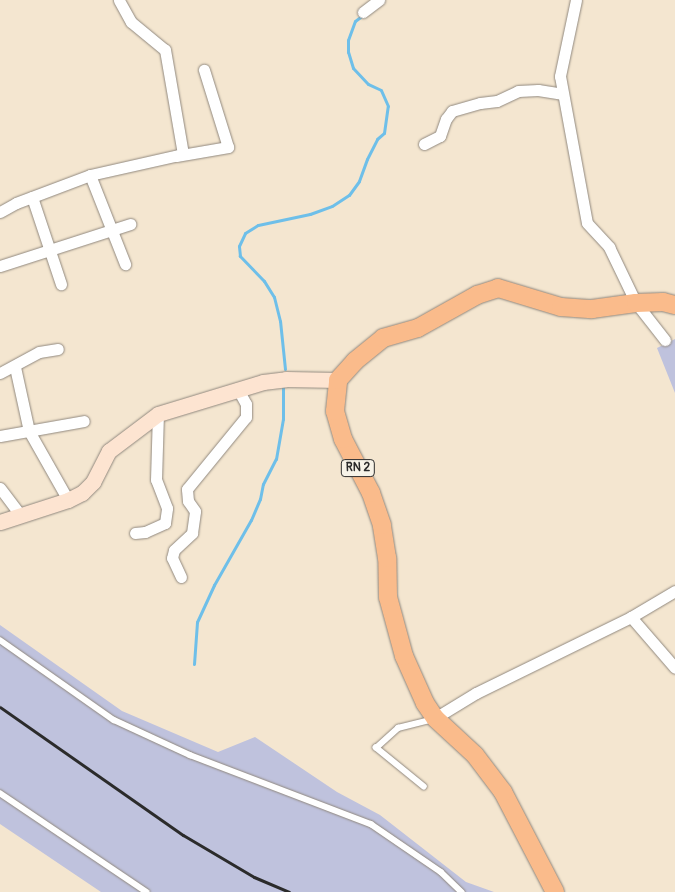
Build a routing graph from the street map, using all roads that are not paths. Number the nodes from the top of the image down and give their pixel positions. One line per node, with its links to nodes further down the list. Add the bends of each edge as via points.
1 (118, 0): 8 (street, via 131,22 165,50 183,154)
2 (379, 0): 4 (street)
3 (576, 0): 6 (street, via 560,76)
4 (363, 12)
5 (204, 70): 8 (street, via 228,148)
6 (562, 94): 7 (street, via 518,91 497,101 452,112 440,136); 18 (street, via 587,223 609,247)
7 (424, 144)
8 (172, 157): 9 (street)
9 (90, 175): 10 (street); 13 (street)
10 (32, 197): 11 (street); 14 (street)
11 (0, 212)
12 (130, 224): 13 (street)
13 (112, 230): 14 (street); 15 (street)
14 (50, 250): 16 (street); 17 (street)
15 (126, 264)
16 (0, 266)
17 (61, 284)
18 (636, 303): 19 (main road); 20 (street); 24 (main road, via 592,308 561,307 498,288 477,295 418,328 383,338)
19 (675, 305)
20 (665, 340)
21 (58, 349): 22 (street, via 39,352)
22 (14, 367): 23 (street); 28 (street)
23 (0, 373)
24 (338, 380): 25 (main road, via 286,379); 40 (main road, RN 2, via 335,411 343,439 371,493 382,526 388,596 404,656)
25 (237, 388): 26 (main road); 35 (street, via 246,404 246,417 187,489 188,501 196,511 192,533 174,550 172,558)
26 (158, 414): 31 (main road, via 118,442 109,451 88,489); 34 (street, via 156,480 167,508 165,523)
27 (84, 421): 28 (street)
28 (28, 431): 29 (street); 31 (street)
29 (0, 436)
30 (0, 488): 32 (street)
31 (68, 500): 32 (main road)
32 (20, 515): 33 (main road)
33 (0, 522)
34 (135, 533)
35 (181, 576)
36 (675, 591): 37 (street)
37 (631, 618): 39 (street); 40 (street, via 476,693)
38 (0, 640): 45 (lane, via 114,720 190,755 371,824 433,866)
39 (675, 668)
40 (435, 718): 41 (lane, via 398,728 376,748); 43 (main road, RN 2, via 475,756 503,792)
41 (424, 787)
42 (0, 793): 44 (lane)
43 (551, 884): 46 (main road)
44 (147, 892)
45 (462, 892)
46 (562, 892)

